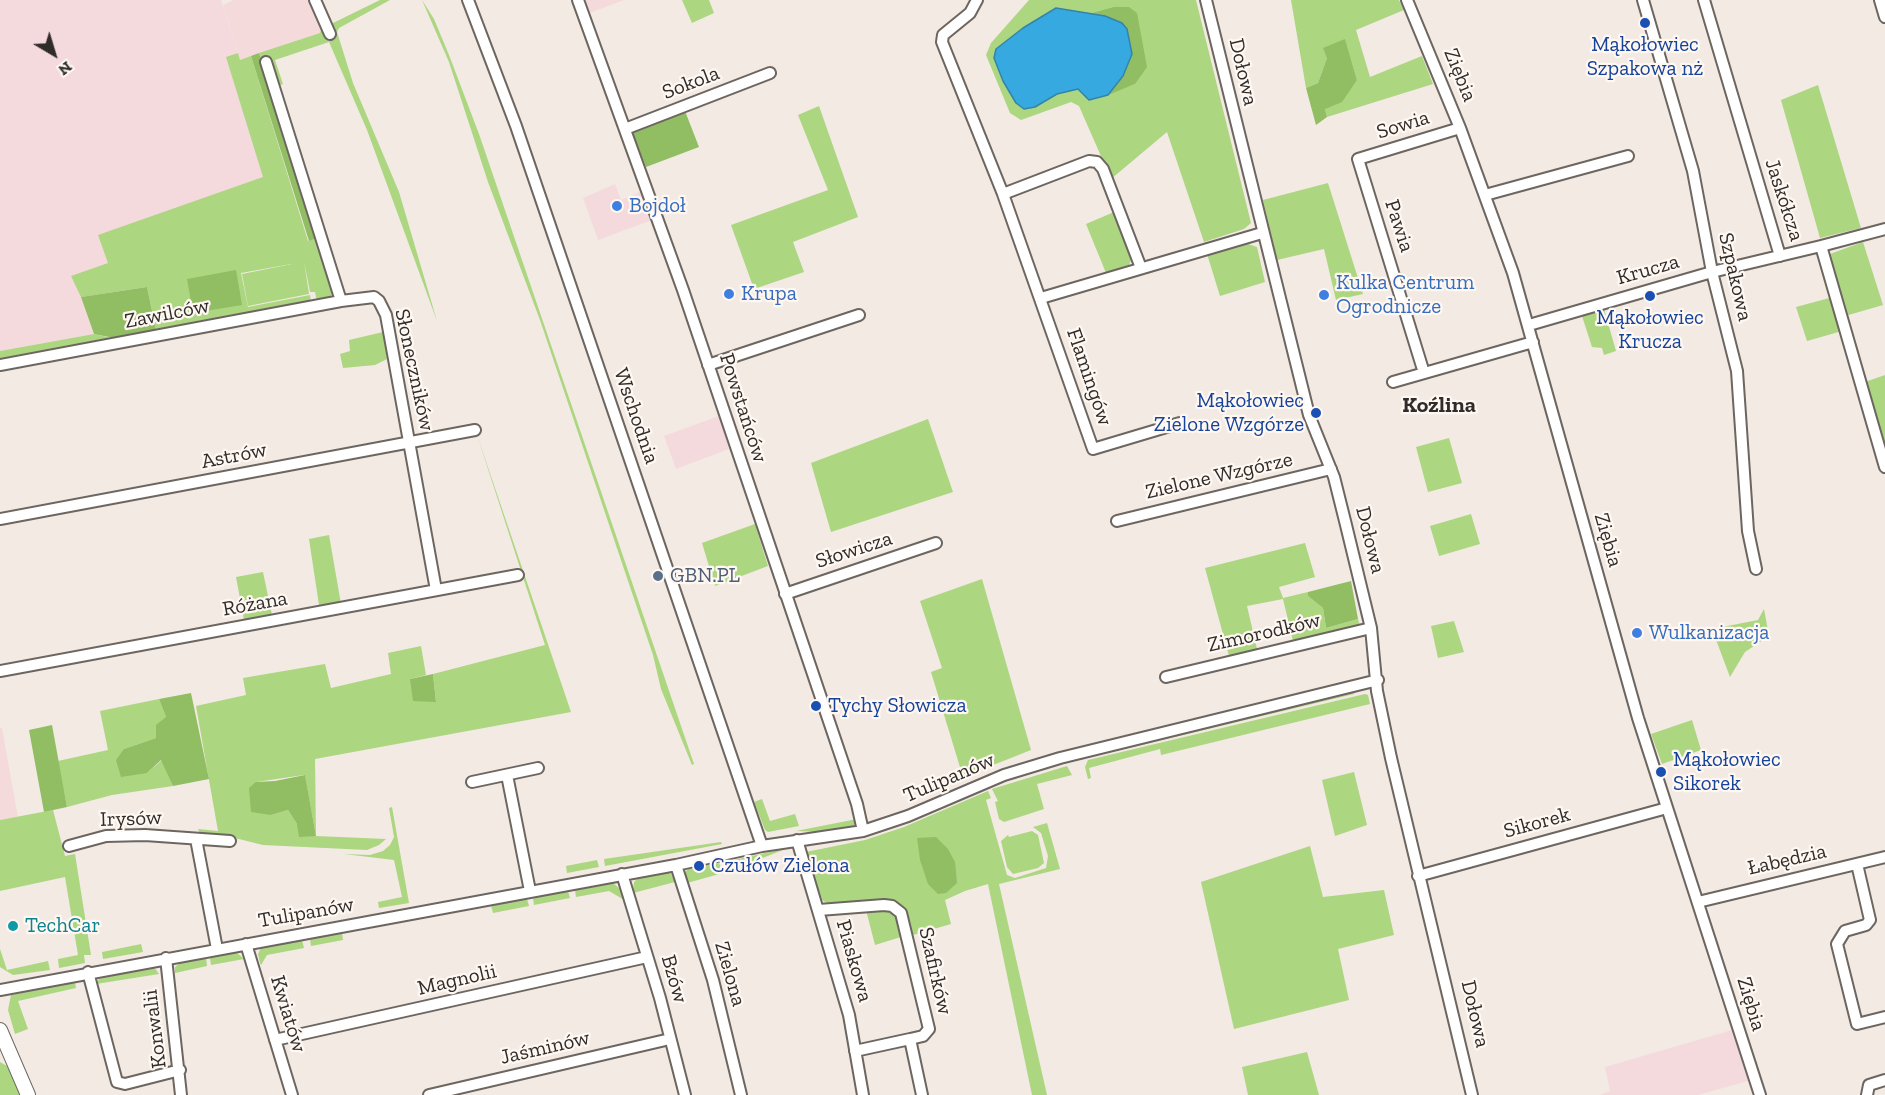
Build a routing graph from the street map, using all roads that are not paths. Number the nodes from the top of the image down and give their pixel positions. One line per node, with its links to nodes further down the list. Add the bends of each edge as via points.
1 (315, 0): 11 (street)
2 (468, 0): 60 (street, Wschodnia, via 516,126)
3 (578, 0): 15 (street, Powstańców)
4 (977, 0): 18 (street, Flamingów, via 974,8 943,35 942,42)
5 (1206, 0): 21 (street, Dołowa)
6 (1407, 0): 14 (street, Ziębia)
7 (1643, 0): 25 (street, Szpakowa, via 1693,171)
8 (1704, 0): 23 (street, Jaskółcza)
9 (1880, 0): 10 (street)
10 (1885, 16)
11 (330, 34)
12 (266, 62): 27 (street)
13 (770, 73): 15 (street, Sokola)
14 (1460, 128): 17 (street, Sowia); 19 (street, Ziębia)
15 (625, 129): 32 (street, Powstańców)
16 (1628, 156): 19 (street)
17 (1358, 159): 33 (street, Pawia)
18 (1003, 194): 24 (street, via 1089,161 1097,162); 26 (street, Flamingów)
19 (1485, 195): 29 (street, Ziębia)
20 (1885, 229): 22 (street)
21 (1262, 233): 24 (street); 39 (street, Dołowa, via 1309,415)
22 (1821, 246): 23 (street, Jaskółcza); 38 (street, Jaskółcza)
23 (1780, 256): 25 (street, Krucza)
24 (1141, 268): 26 (street)
25 (1712, 272): 29 (street, Krucza); 43 (street, Szpakowa, via 1737,371 1748,531)
26 (1041, 298): 35 (street, Flamingów, via 1093,449)
27 (341, 301): 31 (street, Zawilców); 37 (street, Słoneczników, via 374,297 383,308)
28 (859, 315): 32 (street)
29 (1528, 325): 30 (street, Ziębia)
30 (1533, 342): 33 (street); 54 (street, Ziębia, via 1608,615)
31 (0, 365)
32 (708, 365): 46 (street, Powstańców)
33 (1424, 373): 34 (street)
34 (1393, 382)
35 (1180, 423)
36 (476, 430): 37 (street, Astrów)
37 (409, 443): 40 (street, Astrów); 45 (street, Słoneczników)
38 (1885, 467)
39 (1331, 469): 41 (street, Zielone Wzgórze); 47 (street, Dołowa)
40 (0, 519)
41 (1117, 521)
42 (936, 543): 46 (street, Słowicza)
43 (1756, 568)
44 (518, 575): 45 (street, Różana)
45 (436, 590): 48 (street, Różana)
46 (784, 594): 55 (street, Powstańców)
47 (1371, 628): 49 (street, Zimorodków); 50 (street, Dołowa)
48 (0, 671)
49 (1166, 677)
50 (1378, 680): 55 (street, Tulipanów, via 1060,758 1004,775); 65 (street, Dołowa, via 1382,718)
51 (538, 768): 52 (street)
52 (507, 775): 53 (street); 66 (street)
53 (472, 782)
54 (1667, 808): 65 (street, Sikorek); 67 (street, Ziębia)
55 (863, 831): 57 (street, Tulipanów)
56 (196, 839): 58 (street, Irysów); 59 (street, Irysów, via 106,836); 70 (street)
57 (797, 840): 60 (street, Tulipanów); 68 (street, Piaskowa)
58 (230, 841)
59 (69, 846)
60 (762, 846): 63 (street, Tulipanów)
61 (1885, 857): 62 (street, Łabędzia)
62 (1857, 864): 67 (street, Łabędzia); 75 (street, via 1870,920 1845,931 1837,944 1857,1024)
63 (676, 865): 64 (street, Tulipanów); 88 (street, Zielona, via 713,980)
64 (622, 874): 66 (street, Tulipanów); 71 (street, Bzów)
65 (1419, 876): 91 (street, Dołowa)
66 (530, 891): 69 (street, Tulipanów)
67 (1698, 902): 92 (street, Ziębia)
68 (819, 910): 78 (street, Szafirków, via 884,905 901,913 929,1029 923,1036); 80 (street, Piaskowa, via 849,1015)
69 (246, 944): 70 (street, Tulipanów); 79 (street, Kwiatów)
70 (217, 950): 72 (street, Tulipanów)
71 (647, 957): 77 (street, Bzów); 79 (street, Magnolii)
72 (166, 958): 73 (street, Tulipanów); 81 (street, Konwalii)
73 (88, 972): 74 (street, Tulipanów); 81 (street, via 117,1082 125,1084)
74 (0, 990)
75 (1885, 1017)
76 (0, 1030): 83 (main road)
77 (670, 1038): 86 (street, Jaśminów); 87 (street, Bzów)
78 (910, 1039): 80 (street); 90 (street)
79 (275, 1040): 85 (street, Kwiatów)
80 (855, 1051): 89 (street, Piaskowa)
81 (180, 1070): 84 (street, Konwalii)
82 (1885, 1080): 93 (street, via 1869,1084)
83 (28, 1095)
84 (181, 1095)
85 (292, 1095)
86 (429, 1095)
87 (685, 1095)
88 (741, 1095)
89 (863, 1095)
90 (922, 1095)
91 (1473, 1095)
92 (1760, 1095)
93 (1867, 1095)

